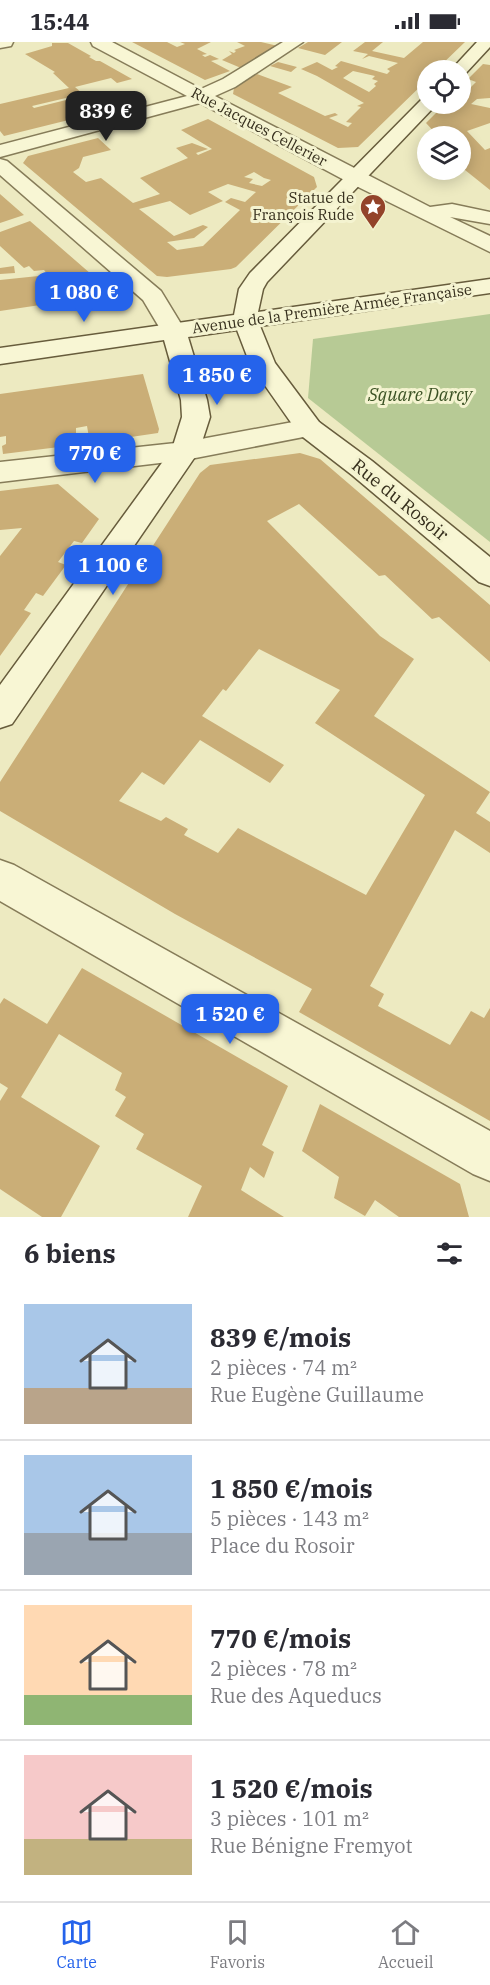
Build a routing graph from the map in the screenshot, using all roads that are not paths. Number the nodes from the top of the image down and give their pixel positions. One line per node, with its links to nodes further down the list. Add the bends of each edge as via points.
1 (5, 42): 5 (street)
2 (99, 42): 7 (street, Rue Jacques Cellerier)
3 (295, 42): 7 (street)
4 (486, 42): 6 (street)
5 (0, 43)
6 (469, 60)
7 (201, 96): 9 (street); 11 (street, Rue Jacques Cellerier)
8 (417, 114): 11 (street)
9 (0, 151)
10 (0, 165): 17 (street, via 153,296)
11 (355, 178): 12 (street, Rue Jacques Cellerier); 16 (street, via 258,278 250,289)
12 (429, 214): 13 (street, via 452,210); 14 (street, Rue Jacques Cellerier)
13 (490, 218)
14 (490, 245)
15 (490, 286): 16 (street, Avenue de la Première Armée Française)
16 (246, 321): 17 (street, Avenue de la Première Armée Française); 19 (street, Rue du Rosoir, via 262,364)
17 (174, 332): 18 (street, Avenue de la Première Armée Française); 20 (street, via 196,417)
18 (0, 356)
19 (309, 428): 20 (street); 22 (street, Rue du Rosoir)
20 (184, 451): 21 (street); 23 (street)
21 (0, 472)
22 (490, 574)
23 (0, 713)
24 (0, 879): 25 (street)
25 (490, 1157)

